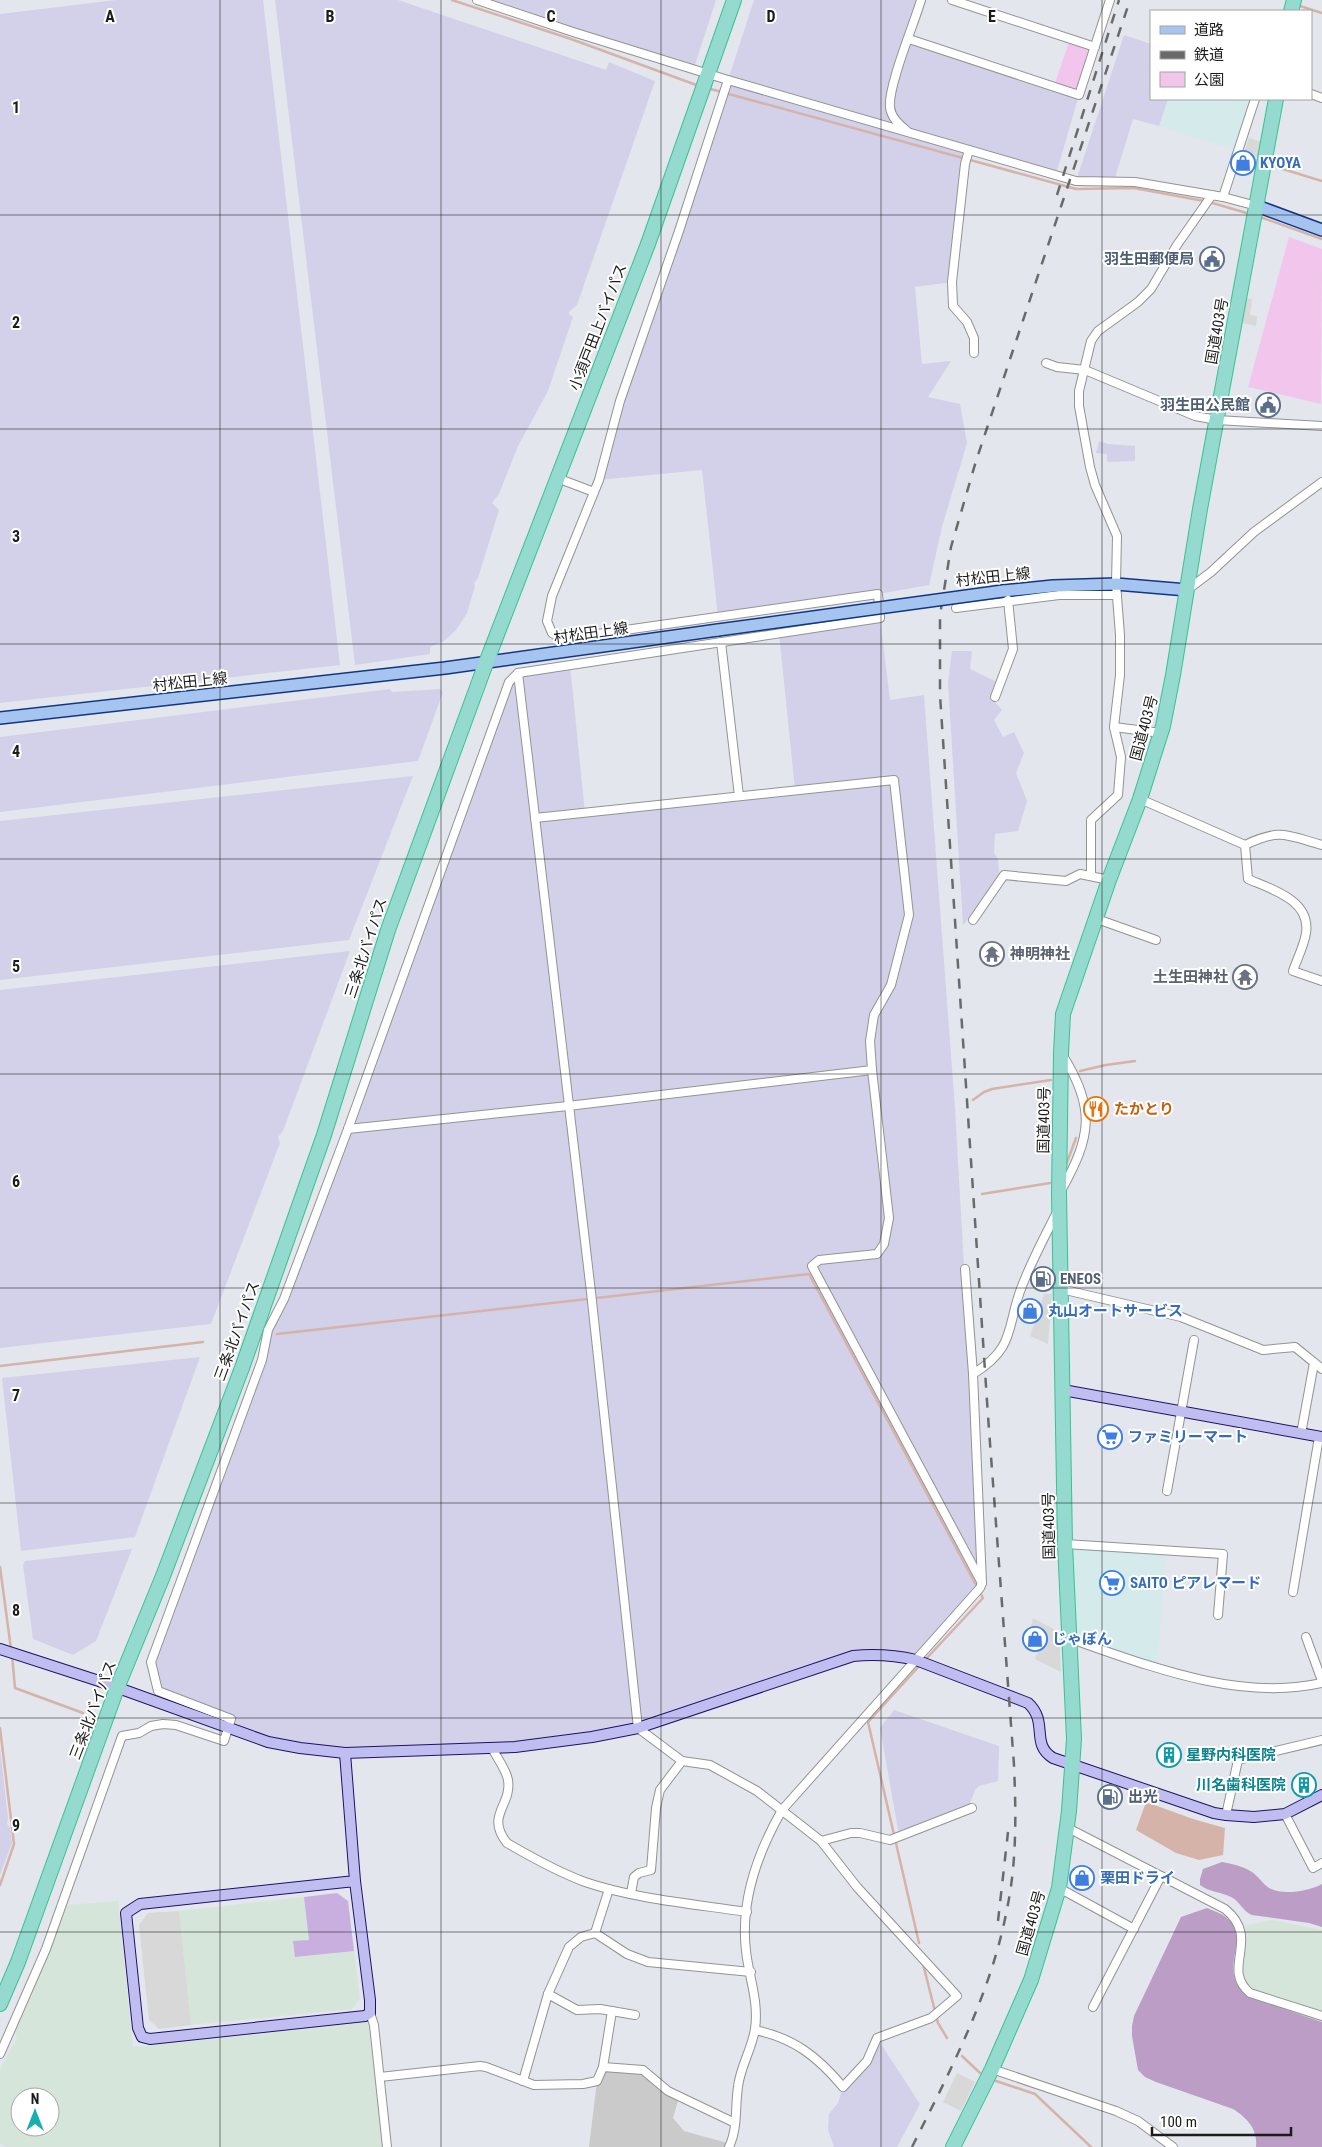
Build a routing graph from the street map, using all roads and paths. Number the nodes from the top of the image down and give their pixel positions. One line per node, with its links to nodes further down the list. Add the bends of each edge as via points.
1 (477, 0): 8 (street)
2 (734, 0): 8 (highway, 小須戸田上バイパス)
3 (921, 0): 6 (street)
4 (952, 0): 7 (street)
5 (1110, 0): 7 (street)
6 (909, 39): 7 (street, via 1080,95); 12 (street, via 894,82 890,108 895,120)
7 (1095, 47)
8 (708, 73): 9 (street); 23 (highway, 小須戸田上バイパス, via 648,244)
9 (728, 80): 12 (street); 25 (street, via 620,401)
10 (1255, 100): 15 (street)
11 (1276, 100): 16 (highway, 国道403号)
12 (911, 134): 13 (street)
13 (969, 150): 14 (street, via 1076,181 1135,182); 18 (street, via 952,282 953,306 967,322 974,338)
14 (1212, 195): 15 (street); 20 (street, via 1151,289 1090,341)
15 (1223, 197): 16 (street)
16 (1257, 206): 17 (main road); 21 (highway, 国道403号)
17 (1322, 230)
18 (974, 353)
19 (1046, 364): 20 (street)
20 (1085, 370): 21 (street, via 1195,416); 26 (street, via 1079,406 1095,485 1117,536)
21 (1217, 420): 22 (street); 27 (highway, 国道403号)
22 (1322, 426)
23 (557, 478): 25 (street); 31 (highway, 小須戸田上バイパス)
24 (1322, 482): 27 (street, via 1254,532)
25 (594, 492): 30 (street, via 552,596 547,621 552,633 562,639 878,594 880,618)
26 (1117, 589): 27 (main road, 村松田上線); 28 (main road, 村松田上線, via 1053,586); 35 (street, via 1120,675)
27 (1187, 590): 36 (highway, 国道403号)
28 (1006, 596): 29 (street); 31 (main road, 村松田上線, bridge, via 718,630); 33 (street, via 1013,649)
29 (956, 608)
30 (721, 642): 32 (street); 37 (street)
31 (486, 663): 34 (main road, 村松田上線); 73 (highway, 三条北バイパス, via 388,930 324,1135 242,1368)
32 (518, 673): 39 (street); 51 (street, via 509,682)
33 (995, 697)
34 (0, 718)
35 (1114, 727): 36 (street); 42 (street, via 1122,756 1118,795 1091,820)
36 (1161, 733): 38 (highway, 国道403号)
37 (739, 796): 39 (street); 49 (street, via 894,780 909,915 891,985 874,1015 870,1041)
38 (1140, 799): 40 (street); 43 (highway, 国道403号)
39 (535, 818): 50 (street)
40 (1246, 845): 41 (street, via 1266,835 1280,833); 47 (street, via 1248,878 1290,897 1305,919 1306,932 1293,971)
41 (1322, 845)
42 (1092, 876): 43 (street); 45 (street, via 1080,874 1066,881 1004,875)
43 (1109, 880): 44 (highway, 国道403号)
44 (1097, 919): 46 (street); 48 (highway, 国道403号, via 1063,1014)
45 (973, 920)
46 (1156, 940)
47 (1322, 982)
48 (1061, 1053): 52 (highway, 国道403号); 52 (street, via 1078,1081 1087,1124 1074,1167)
49 (872, 1070): 50 (street); 65 (street, via 890,1218 884,1244 877,1254 819,1260 812,1266)
50 (568, 1106): 51 (street); 75 (street)
51 (348, 1130): 74 (street, via 284,1299 268,1330 262,1360 151,1662 158,1691 231,1719)
52 (1059, 1199): 54 (highway, 国道403号); 58 (street, via 1021,1287 1009,1336 996,1357)
53 (965, 1268): 58 (street)
54 (1061, 1289): 56 (street, via 1181,1317 1263,1350 1294,1347); 59 (highway, 国道403号)
55 (1194, 1340): 60 (street)
56 (1314, 1363): 57 (street); 61 (street)
57 (1322, 1368)
58 (973, 1374): 65 (street)
59 (1063, 1390): 60 (street); 64 (highway, 国道403号)
60 (1181, 1412): 61 (street); 63 (street)
61 (1301, 1434): 62 (street)
62 (1321, 1437): 66 (street)
63 (1167, 1491)
64 (1065, 1544): 67 (street, via 1223,1554); 69 (highway, 国道403号)
65 (982, 1584): 71 (street)
66 (1293, 1592)
67 (1218, 1615)
68 (1306, 1636): 72 (street)
69 (1068, 1638): 72 (street, via 1157,1668 1233,1685 1271,1690); 80 (highway, 国道403号, via 1074,1739)
70 (0, 1649): 73 (street)
71 (916, 1660): 75 (street, via 876,1654 853,1656); 80 (street, via 1028,1703 1040,1720 1041,1746 1045,1753); 83 (street)
72 (1322, 1682)
73 (118, 1688): 74 (street); 99 (highway, 三条北バイパス)
74 (229, 1728): 78 (street, via 268,1742); 106 (street, via 224,1741 163,1724 122,1736 46,1949)
75 (638, 1728): 77 (street); 79 (street)
76 (1322, 1740): 85 (street, via 1238,1760)
77 (492, 1748): 78 (street); 92 (street, via 508,1781 497,1823 506,1842 584,1882)
78 (345, 1752): 90 (street)
79 (682, 1762): 83 (street, via 710,1765 757,1791); 93 (street, via 660,1790 650,1870 634,1877)
80 (1072, 1764): 85 (street); 86 (highway, 国道403号)
81 (1322, 1795): 84 (street)
82 (972, 1808): 87 (street, via 890,1840 851,1833)
83 (782, 1810): 87 (street); 94 (street, via 757,1860)
84 (1285, 1814): 85 (street, via 1254,1818); 88 (street, via 1313,1868)
85 (1226, 1816)
86 (1066, 1827): 89 (street); 91 (highway, 国道403号)
87 (822, 1841): 105 (street, via 857,1887 957,1996 931,2018 876,2038 867,2062 843,2087 810,2054 775,2034)
88 (1322, 1863)
89 (1161, 1876): 95 (street); 104 (street, via 1218,1904 1233,1915 1241,1932 1238,1972 1250,1993)
90 (355, 1881): 102 (street); 102 (street, via 140,1904 126,1913 137,2018 142,2037 150,2039)
91 (1058, 1888): 95 (street); 108 (highway, 国道403号, via 1031,1980)
92 (609, 1889): 93 (street); 96 (street)
93 (631, 1893): 94 (street)
94 (747, 1912): 97 (street, via 746,1951)
95 (1134, 1929): 100 (street)
96 (595, 1933): 97 (street, via 627,1954 648,1962); 98 (street, via 581,1937 570,1947)
97 (751, 1972): 105 (street, via 756,1997)
98 (548, 1994): 101 (street, via 577,2010); 110 (street)
99 (0, 2004)
100 (1093, 2007)
101 (612, 2011): 103 (street); 107 (street)
102 (370, 2013): 109 (street)
103 (635, 2015)
104 (1322, 2016)
105 (755, 2030): 111 (street, via 738,2085)
106 (0, 2054)
107 (603, 2067): 110 (street, via 597,2081 583,2084 534,2085); 111 (street, via 643,2070 668,2091)
108 (992, 2069): 114 (highway, 国道403号); 115 (street, via 1138,2120)
109 (380, 2077): 110 (street, via 480,2066); 113 (street)
110 (523, 2081)
111 (735, 2122): 112 (street)
112 (733, 2146)
113 (388, 2147)
114 (953, 2147)
115 (1173, 2147)

